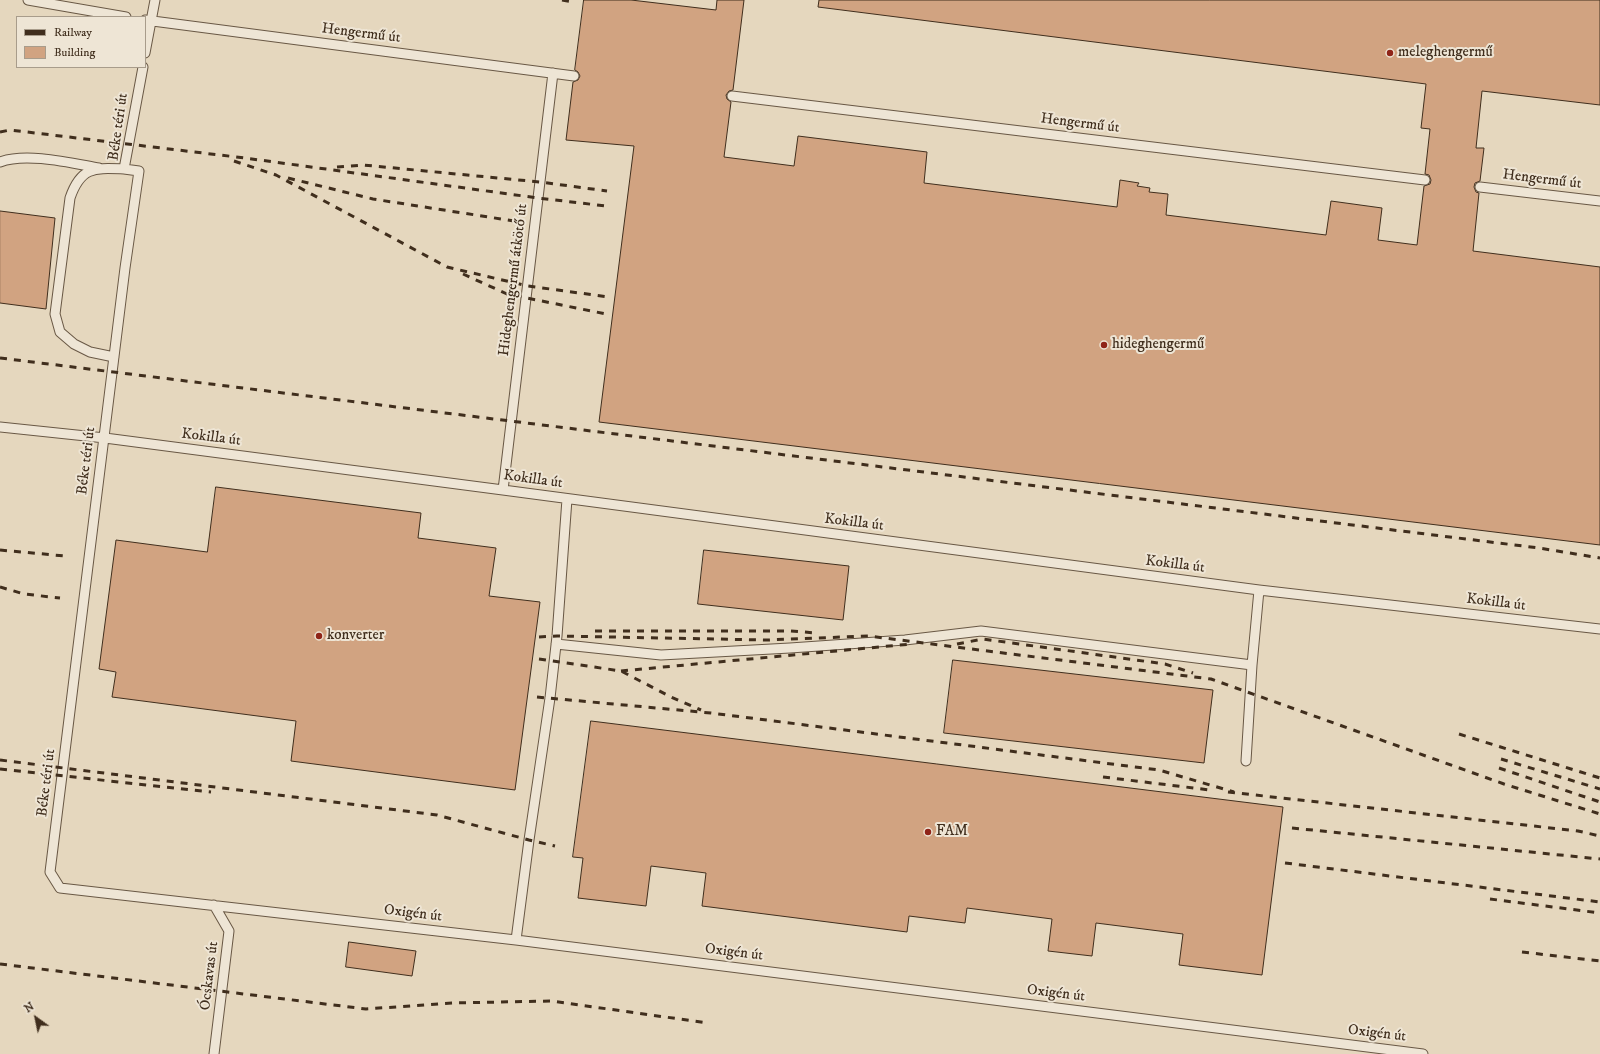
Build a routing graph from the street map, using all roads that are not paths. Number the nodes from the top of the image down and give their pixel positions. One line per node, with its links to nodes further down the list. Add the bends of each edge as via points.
1 (28, 0): 3 (lane)
2 (154, 0): 4 (lane)
3 (120, 16)
4 (148, 21): 5 (lane); 7 (lane, Hengermű út)
5 (146, 42)
6 (143, 68): 12 (lane, Béke téri út)
7 (553, 73): 8 (lane, Hengermű út); 19 (lane, Hideghengermű átkötő út)
8 (574, 76)
9 (732, 96): 13 (lane, Hengermű út)
10 (0, 162): 11 (lane, via 10,158 50,159)
11 (99, 168): 12 (lane); 16 (lane, via 84,174 75,185 70,198 55,314 60,332 74,344 90,352)
12 (124, 169): 16 (lane, Béke téri út, via 139,171)
13 (1425, 180)
14 (1480, 187): 15 (lane, Hengermű út)
15 (1600, 201)
16 (114, 357): 18 (lane, Béke téri út)
17 (0, 427): 18 (lane, Kokilla út)
18 (105, 438): 19 (lane, Kokilla út); 26 (lane, Béke téri út)
19 (503, 490): 20 (lane, Kokilla út)
20 (567, 499): 21 (lane, Kokilla út); 23 (lane)
21 (1259, 590): 22 (lane, Kokilla út); 24 (lane)
22 (1600, 629)
23 (556, 644): 24 (lane, via 661,655 898,640 980,631); 28 (lane)
24 (1252, 664): 25 (lane)
25 (1246, 761)
26 (50, 872): 27 (lane, Oxigén út, via 60,888)
27 (214, 905): 28 (lane, Oxigén út); 29 (lane, Ócskavas út, via 229,931)
28 (516, 940): 30 (lane, Oxigén út)
29 (214, 1054)
30 (1423, 1054)

